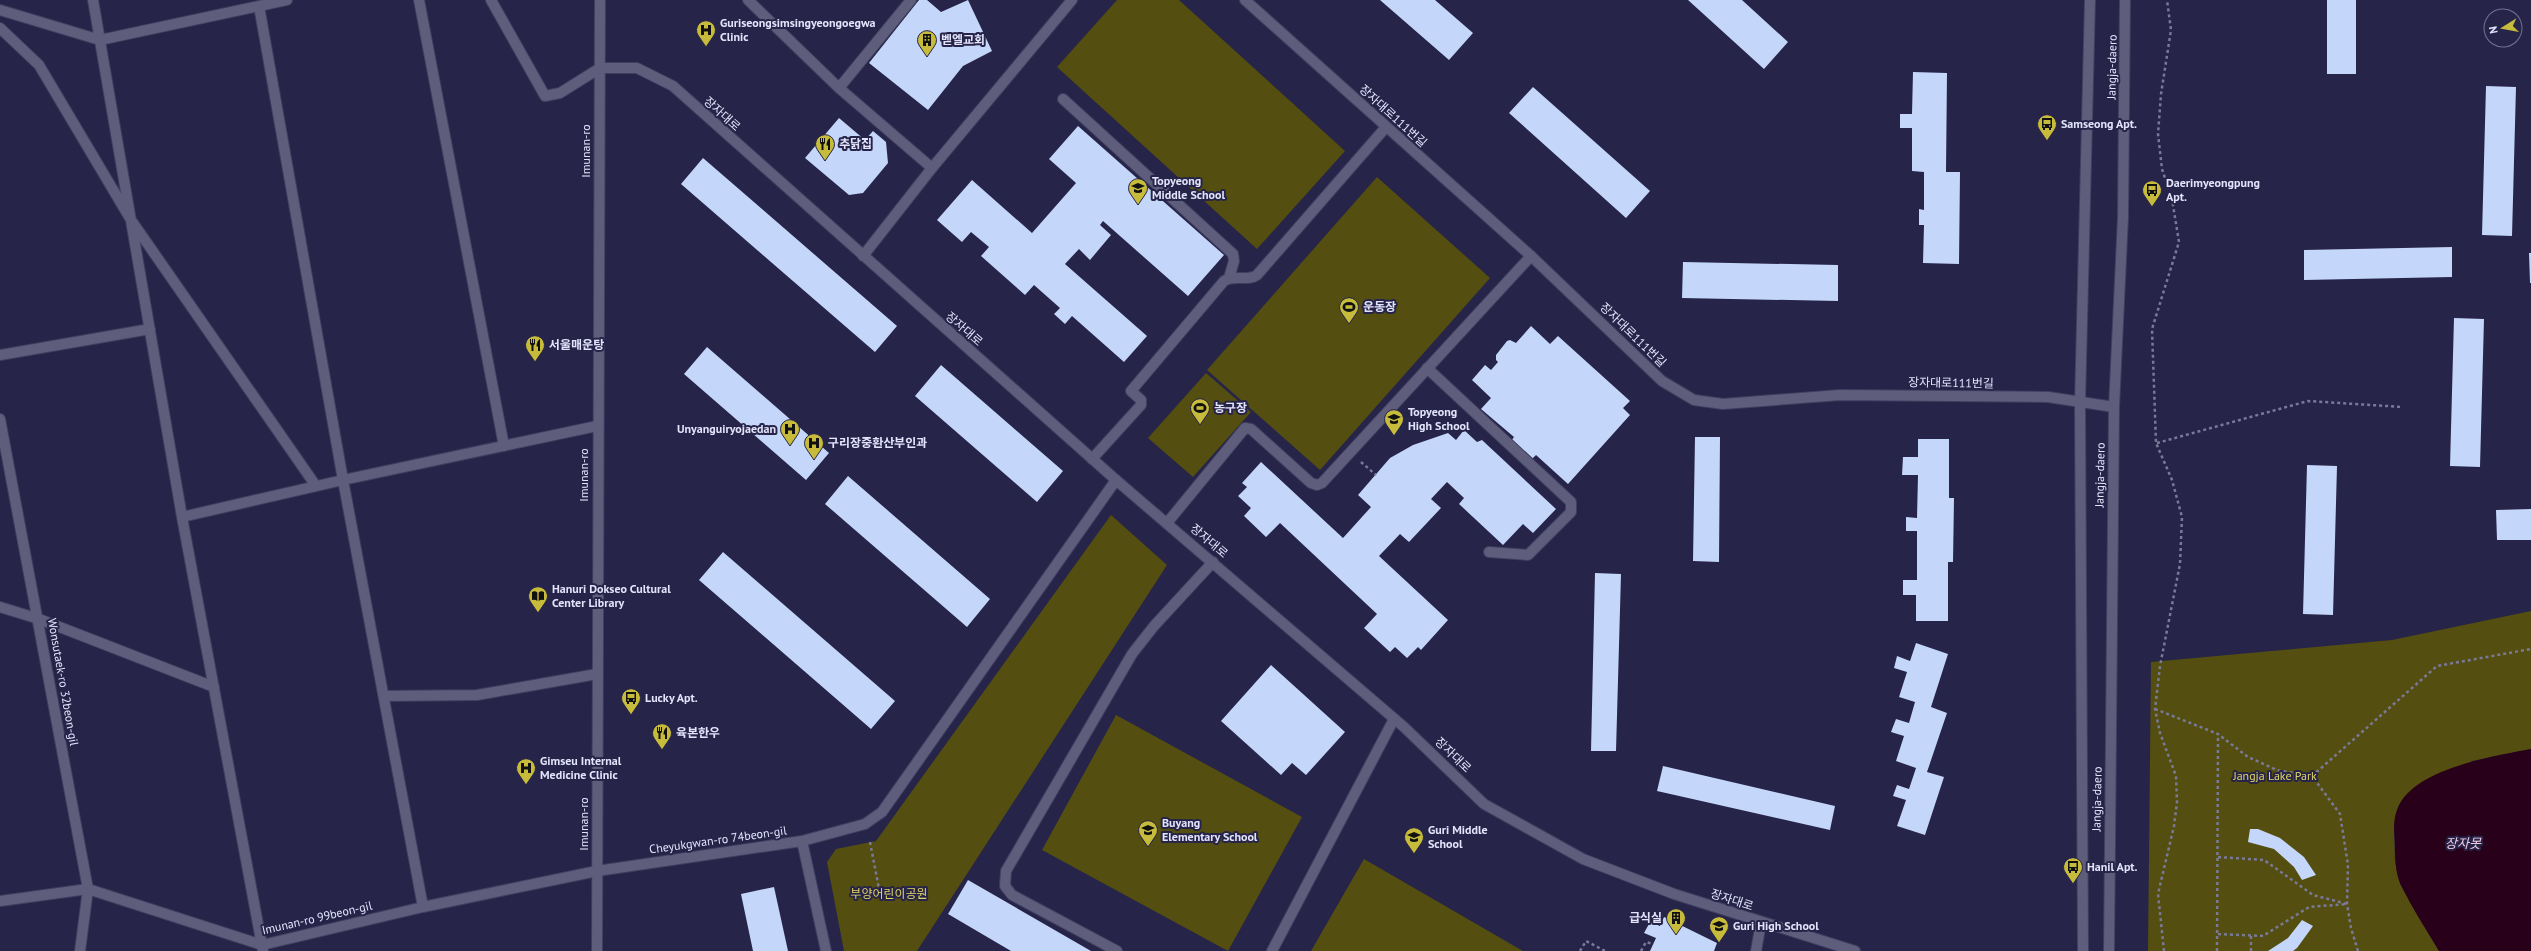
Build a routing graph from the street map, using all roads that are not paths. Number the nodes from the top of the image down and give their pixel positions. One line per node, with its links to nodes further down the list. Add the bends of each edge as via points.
1 (93, 0): 15 (street)
2 (286, 0): 12 (street)
3 (419, 0): 32 (street)
4 (491, 0): 16 (street, via 545,96 560,93)
5 (600, 0): 16 (street, Imunan-ro)
6 (748, 0): 17 (street)
7 (911, 0): 17 (street)
8 (1072, 0): 20 (street)
9 (1245, 0): 19 (street, 장자대로111번길)
10 (2090, 0): 28 (street, Jangja-daero)
11 (2125, 0): 29 (street, Jangja-daero, via 2123,217)
12 (259, 6): 15 (street); 34 (street)
13 (0, 10): 15 (street)
14 (0, 28): 21 (street, via 39,65)
15 (100, 40): 21 (street)
16 (600, 68): 22 (street, 장자대로, via 637,68 673,86); 31 (street, Imunan-ro)
17 (839, 88): 20 (street)
18 (1063, 99): 24 (street, via 1234,254)
19 (1386, 127): 23 (street, 장자대로111번길); 24 (street, via 1257,275)
20 (932, 168): 22 (street)
21 (131, 220): 25 (street); 36 (street)
22 (863, 256): 33 (street, 장자대로)
23 (1531, 256): 27 (street); 28 (street, 장자대로111번길, via 1662,381 1694,400 1723,404 1867,395 2048,397)
24 (1229, 278): 33 (street, via 1131,391 1141,400 1141,405)
25 (150, 329): 26 (street); 37 (street)
26 (0, 355)
27 (1427, 368): 38 (street, via 1322,483 1311,483 1252,429 1245,428); 39 (street, via 1571,502 1571,512 1532,553 1519,556)
28 (2080, 403): 29 (street, 장자대로111번길); 61 (street, Jangja-daero)
29 (2114, 407): 62 (street, Jangja-daero)
30 (0, 419): 42 (street, Wonsutaek-ro 32beon-gil)
31 (598, 426): 32 (street); 43 (street, Imunan-ro)
32 (504, 446): 34 (street)
33 (1092, 459): 35 (street, 장자대로)
34 (343, 480): 36 (street); 45 (street)
35 (1116, 480): 38 (street, 장자대로); 47 (street, via 882,812 864,824)
36 (316, 486): 37 (street)
37 (182, 517): 44 (street)
38 (1167, 523): 40 (street, 장자대로)
39 (1489, 552)
40 (1213, 562): 46 (street, 장자대로); 57 (street, via 1132,654 1006,872 1005,886 1012,895)
41 (0, 607): 42 (street)
42 (38, 619): 44 (street); 49 (street, Wonsutaek-ro 32beon-gil)
43 (597, 674): 45 (street, via 477,695); 48 (street, Imunan-ro)
44 (214, 687): 53 (street)
45 (384, 696): 51 (street)
46 (1394, 719): 52 (street, 장자대로, via 1484,804 1498,812 1583,859 1674,894); 58 (street)
47 (802, 841): 48 (street, Cheyukgwan-ro 74beon-gil); 56 (street, Cheyukgwan-ro 74beon-gil)
48 (597, 871): 51 (street, Imunan-ro 99beon-gil); 55 (street, Imunan-ro)
49 (88, 889): 50 (street, Imunan-ro 99beon-gil); 53 (street, Imunan-ro 99beon-gil); 54 (street, Wonsutaek-ro 32beon-gil)
50 (0, 901)
51 (423, 907): 53 (street, Imunan-ro 99beon-gil)
52 (1761, 923): 59 (street); 60 (street, 장자대로)
53 (262, 948)
54 (80, 951)
55 (597, 951)
56 (826, 951)
57 (1117, 951)
58 (1272, 951)
59 (1756, 951)
60 (1855, 951)
61 (2083, 951)
62 (2109, 951)

